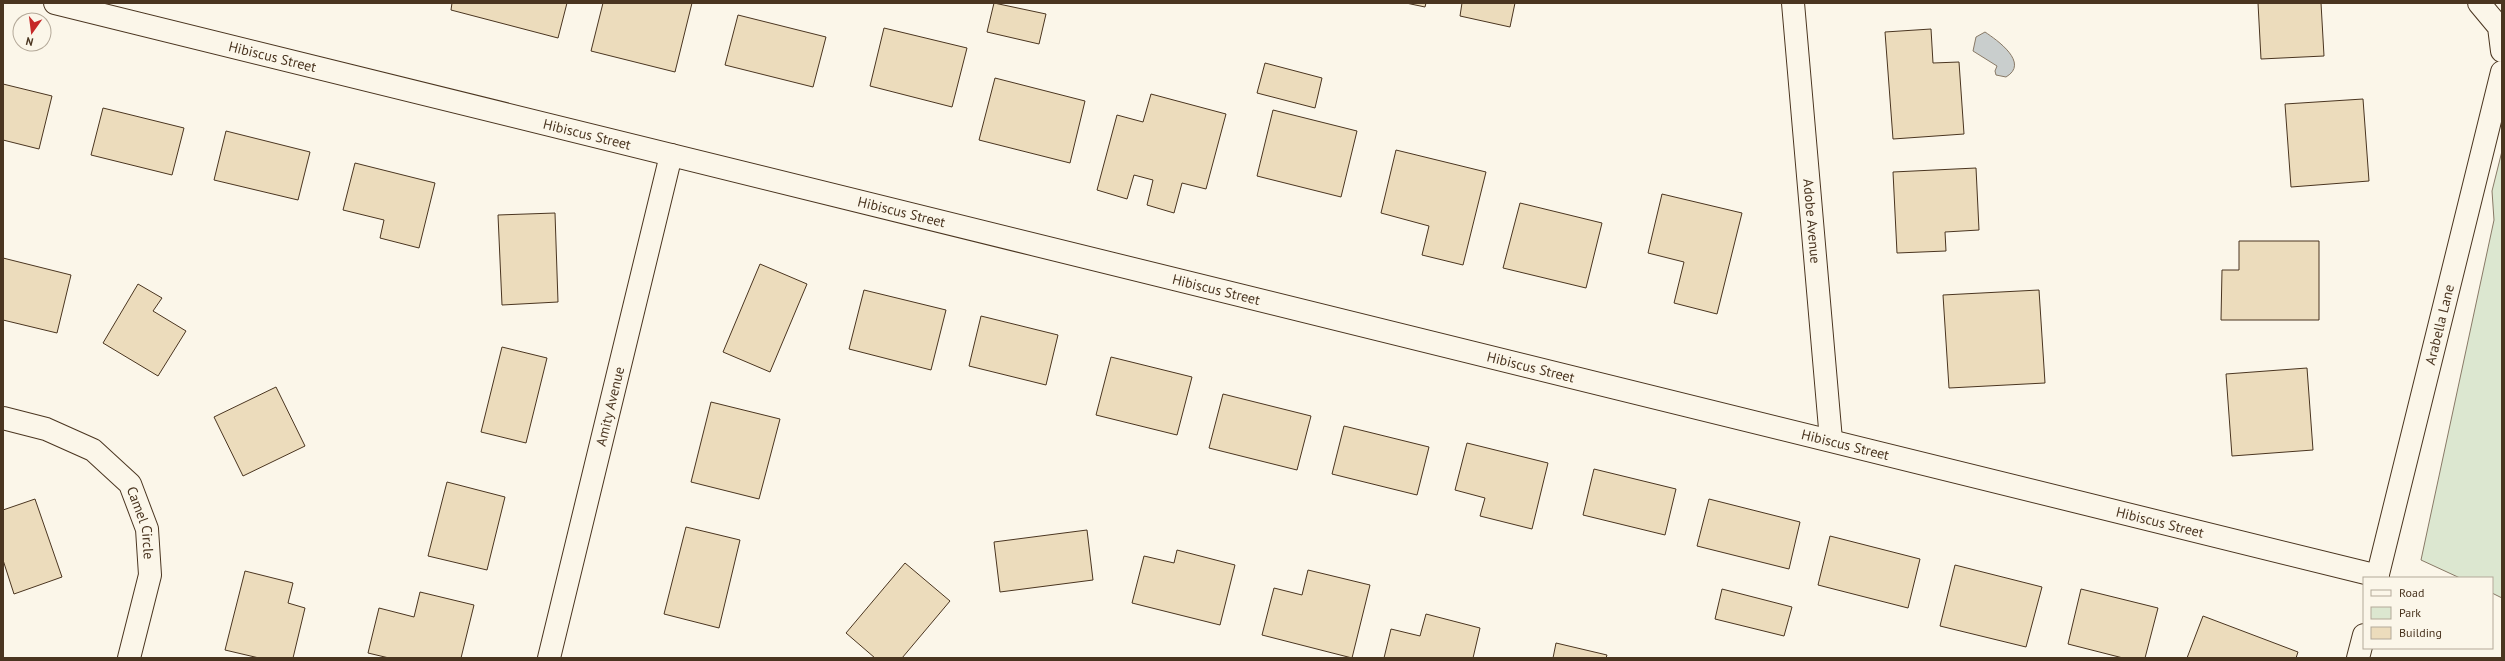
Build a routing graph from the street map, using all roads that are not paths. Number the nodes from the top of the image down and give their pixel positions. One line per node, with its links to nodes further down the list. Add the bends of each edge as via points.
1 (55, 3): 7 (street, Hibiscus Street)
2 (1793, 3): 9 (street, Adobe Avenue)
3 (2479, 3): 4 (street)
4 (2500, 26): 5 (street)
5 (2502, 51)
6 (2502, 72): 10 (street, Arabella Lane)
7 (671, 155): 9 (street, Hibiscus Street); 13 (street, Amity Avenue)
8 (3, 418): 12 (street, Camel Circle, via 46,429 93,450 130,484 147,529 150,575)
9 (1831, 440): 10 (street, Hibiscus Street)
10 (2378, 577)
11 (2363, 639): 14 (street)
12 (129, 658)
13 (549, 658)
14 (2358, 658)

